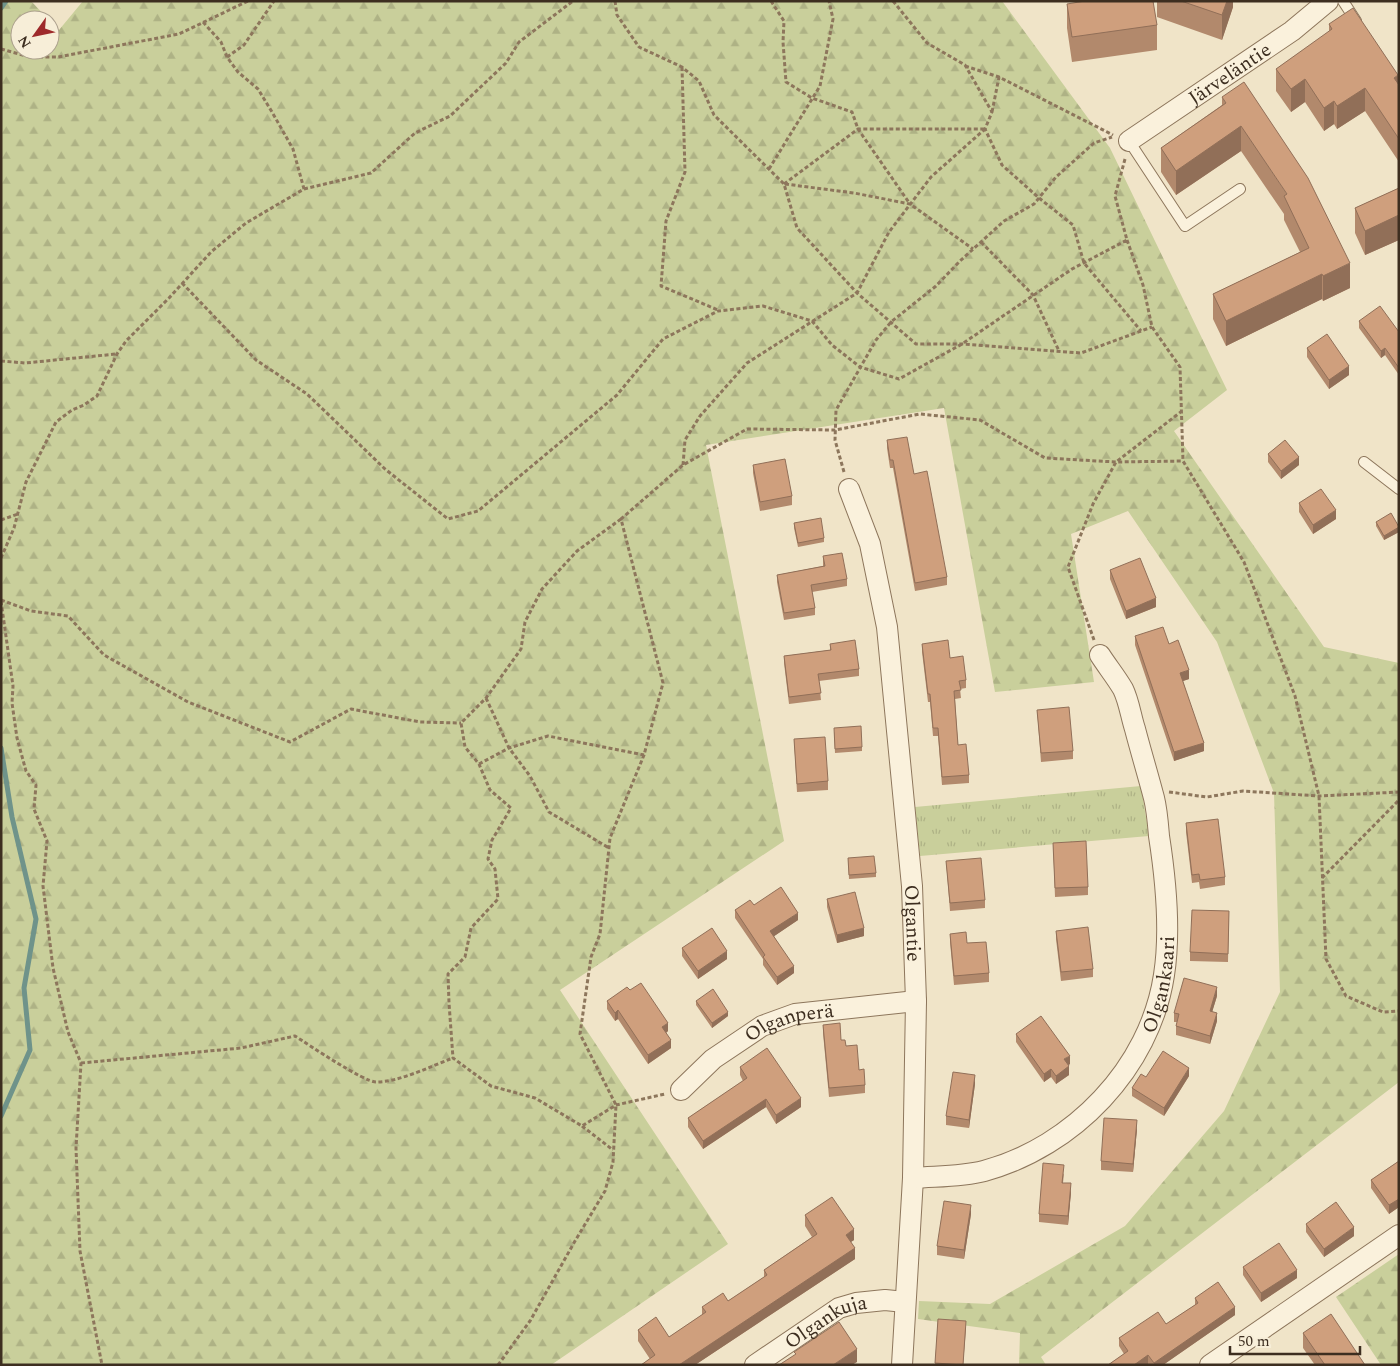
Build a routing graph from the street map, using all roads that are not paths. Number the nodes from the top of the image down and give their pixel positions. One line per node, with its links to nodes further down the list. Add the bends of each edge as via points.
1 (1328, 1): 4 (street, Järveläntie, via 1292,31)
2 (1344, 1): 3 (lane)
3 (1360, 26)
4 (1121, 137): 5 (lane, via 1185,226)
5 (1240, 189)
6 (1364, 462): 8 (lane)
7 (849, 489): 10 (street, Olgantie, via 870,544 887,627 912,886)
8 (1399, 489)
9 (1100, 655): 12 (street, Olgankaari, via 1124,691 1154,800 1167,921 1164,975 1153,1020 1134,1057 1111,1090 1085,1117 1056,1137 1019,1159 983,1171)
10 (916, 1001): 11 (street, Olganperä, via 795,1014 762,1026 713,1059); 12 (street, Olgantie)
11 (682, 1090)
12 (913, 1178): 14 (street, Olgantie)
13 (1399, 1235): 17 (street)
14 (905, 1302): 15 (street, Olgankuja, via 885,1300 839,1308); 16 (street, Olgantie)
15 (755, 1365)
16 (902, 1365)
17 (1210, 1365)

